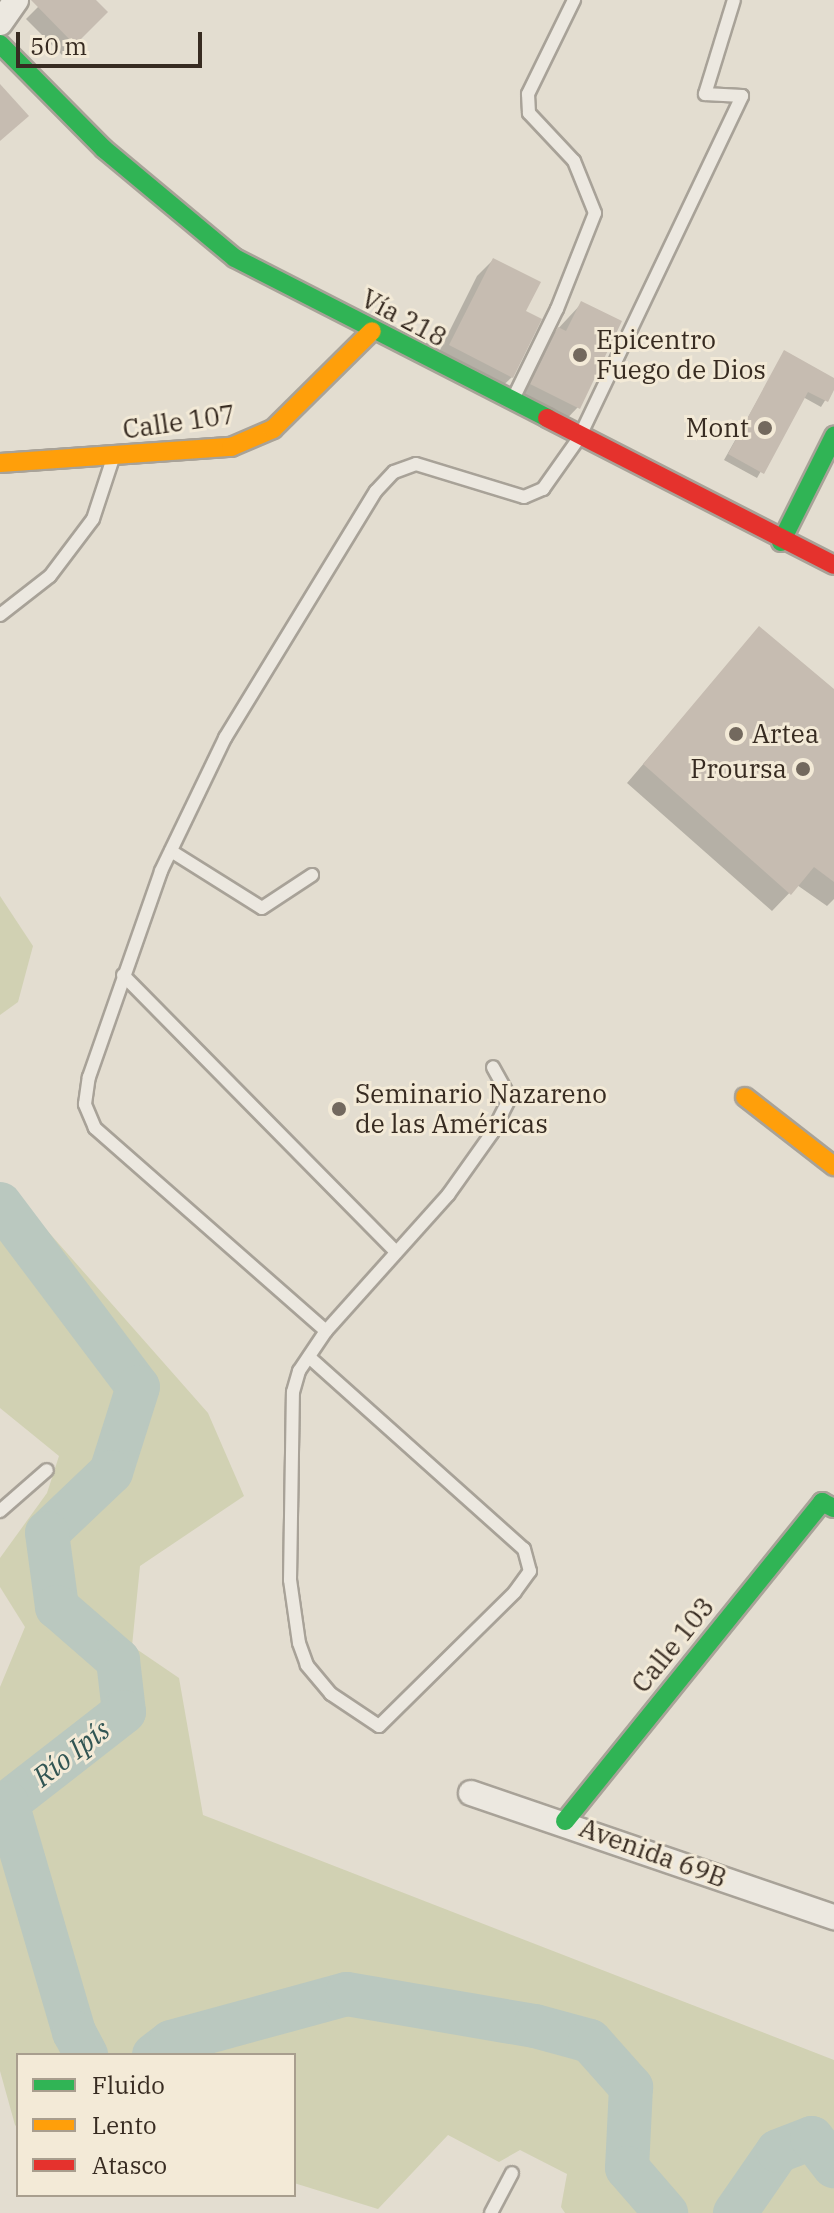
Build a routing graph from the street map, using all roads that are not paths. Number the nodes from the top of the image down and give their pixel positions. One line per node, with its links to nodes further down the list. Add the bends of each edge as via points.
1 (16, 0): 4 (street)
2 (574, 0): 7 (lane, via 528,94 529,113 574,161 595,213)
3 (734, 0): 9 (lane, via 705,94 742,96)
4 (0, 23)
5 (0, 44): 6 (street, Vía 218, via 104,149 235,258)
6 (372, 331): 7 (street, Vía 218); 10 (street, Calle 107, via 273,429 231,447)
7 (511, 404): 9 (street, Vía 218)
8 (834, 436): 12 (street)
9 (579, 438): 12 (street, Vía 218); 15 (lane, via 543,489 524,497 416,464 394,472 376,491 225,738)
10 (113, 458): 11 (street, Calle 107); 14 (lane, via 93,519 50,576)
11 (0, 463)
12 (781, 542): 13 (street, Vía 218)
13 (834, 565)
14 (0, 615)
15 (171, 851): 16 (lane, via 262,908); 17 (lane)
16 (312, 875)
17 (123, 975): 21 (lane); 22 (lane, via 89,1077 85,1104 95,1128)
18 (493, 1067): 21 (lane, via 510,1098 492,1133 448,1195)
19 (745, 1097): 20 (street)
20 (834, 1166)
21 (396, 1252): 22 (lane)
22 (326, 1331): 23 (lane)
23 (309, 1357): 23 (lane, via 293,1392 290,1433 290,1580 299,1643 307,1665 331,1694 379,1726 530,1571 524,1549)
24 (47, 1470): 26 (lane)
25 (828, 1505): 28 (street, Calle 103)
26 (0, 1511)
27 (471, 1793): 28 (street, Avenida 69B)
28 (565, 1821): 29 (street, Avenida 69B)
29 (834, 1917)
30 (512, 2173): 31 (lane)
31 (491, 2213)

